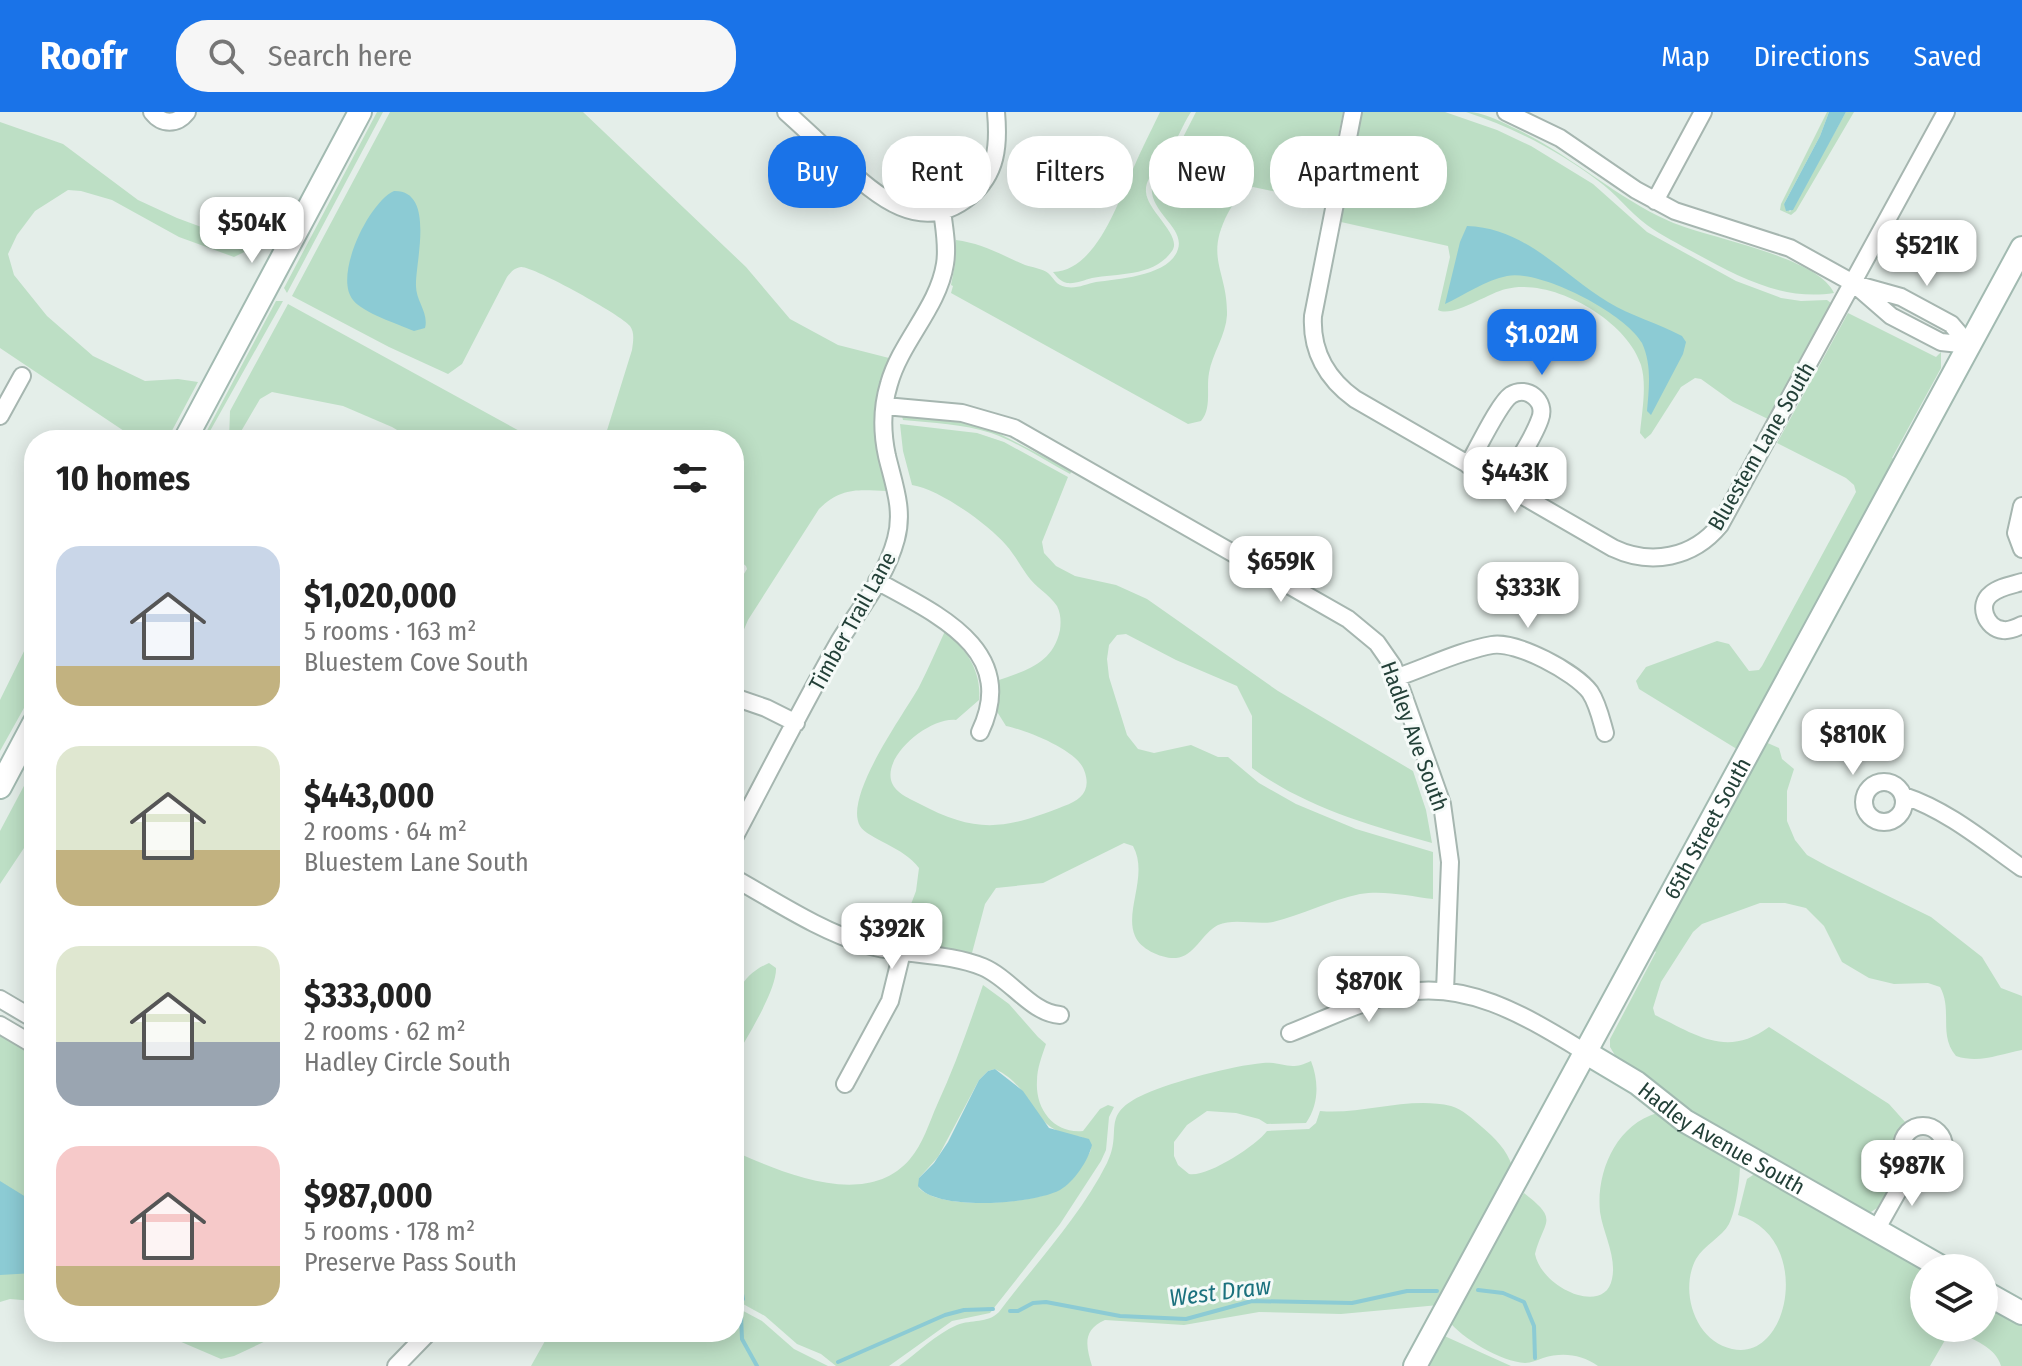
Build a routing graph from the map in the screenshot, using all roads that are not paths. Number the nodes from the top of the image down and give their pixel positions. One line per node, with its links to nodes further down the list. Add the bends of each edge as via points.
1 (152, 112): 2 (street, via 168,122)
2 (187, 112)
3 (360, 112): 18 (street)
4 (786, 112): 11 (street, via 885,201 915,211)
5 (996, 112): 11 (street, via 998,143 989,173 968,198)
6 (1353, 112): 19 (street, Bluestem Lane South, via 1313,316 1315,345 1331,377 1350,396)
7 (1506, 112): 10 (street, via 1560,138)
8 (1703, 112): 10 (street)
9 (1946, 112): 13 (street, Bluestem Lane South)
10 (1655, 201): 13 (street, via 1692,218 1778,243)
11 (942, 210): 16 (street, Timber Trail Lane, via 942,278 896,363)
12 (2022, 248): 14 (street, 65th Street South)
13 (1853, 283): 14 (street, via 1891,316 1941,342); 20 (street, Bluestem Lane South, via 1726,515 1699,544 1657,558 1624,553)
14 (1969, 345): 45 (street, 65th Street South)
15 (22, 376): 17 (street)
16 (885, 406): 23 (street, Timber Trail Lane, via 885,441 899,521); 26 (street, Hadley Ave South, via 974,415 1019,431 1355,623 1381,647)
17 (0, 416)
18 (190, 430)
19 (1468, 465): 20 (street, Bluestem Lane South); 20 (street, via 1506,400 1518,392 1531,394 1540,403 1540,420)
20 (1503, 485)
21 (2022, 506): 22 (street, via 2016,533)
22 (2022, 549)
23 (877, 581): 28 (street, Timber Trail Lane); 29 (street, via 949,623 973,645 989,691)
24 (2022, 582): 25 (street, via 1993,592 1984,607 1986,618 1997,628)
25 (2022, 625)
26 (1398, 677): 30 (street, via 1484,647 1517,647 1585,687); 38 (street, Hadley Ave South, via 1448,835)
27 (744, 700): 28 (street)
28 (796, 723): 34 (street, Timber Trail Lane)
29 (980, 732)
30 (1605, 733)
31 (24, 742): 32 (street)
32 (0, 787)
33 (1904, 796): 35 (street, via 1963,827)
34 (744, 819)
35 (2022, 868)
36 (744, 883): 37 (street, via 837,933)
37 (902, 952): 41 (street, via 986,968 1036,1006); 46 (street, via 890,1001)
38 (1445, 991): 43 (street, via 1390,996); 45 (street, via 1498,1004)
39 (0, 999): 40 (street)
40 (24, 1013)
41 (1060, 1015)
42 (0, 1025): 44 (street)
43 (1290, 1033)
44 (24, 1039)
45 (1585, 1052): 48 (street, Hadley Avenue South, via 1637,1083 1685,1121); 54 (street, 65th Street South)
46 (845, 1084)
47 (1912, 1166): 48 (street)
48 (1876, 1230): 49 (street, Hadley Avenue South)
49 (1918, 1254)
50 (1998, 1300): 51 (street)
51 (2022, 1313)
52 (419, 1342): 53 (street)
53 (396, 1366)
54 (1415, 1366)

